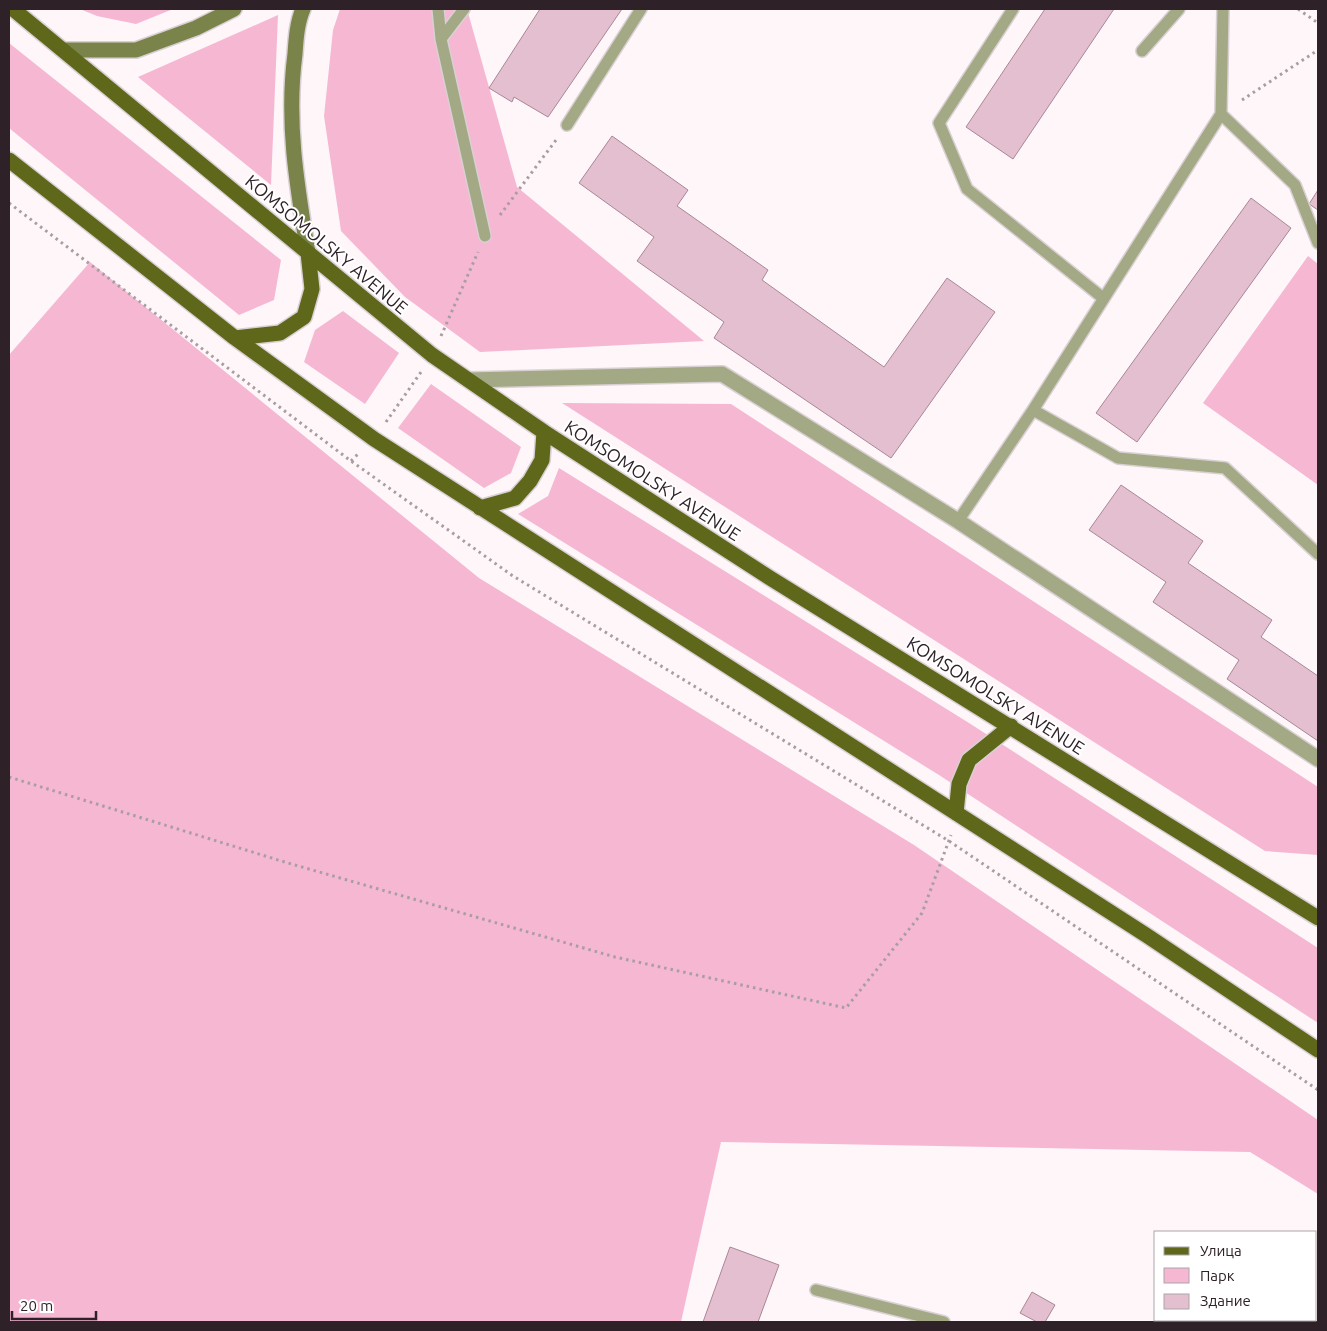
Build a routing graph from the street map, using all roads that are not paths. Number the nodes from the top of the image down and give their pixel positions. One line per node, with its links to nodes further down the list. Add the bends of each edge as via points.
1 (13, 9): 11 (main road, KOMSOMOLSKY AVENUE)
2 (234, 9): 11 (main road, via 196,28 136,50)
3 (303, 9): 18 (main road, via 292,76 290,123 295,178)
4 (438, 9): 10 (lane)
5 (464, 9): 10 (lane)
6 (641, 9): 14 (lane)
7 (1013, 9): 19 (lane, via 939,123 968,189)
8 (1179, 9): 12 (lane)
9 (1223, 9): 13 (lane)
10 (441, 39): 16 (lane)
11 (66, 50): 18 (main road, KOMSOMOLSKY AVENUE)
12 (1142, 51)
13 (1220, 114): 17 (lane, via 1296,185); 19 (lane)
14 (566, 125)
15 (9, 160): 20 (main road)
16 (485, 236)
17 (1318, 243)
18 (308, 253): 20 (main road, via 312,289 304,317 280,333); 21 (main road, KOMSOMOLSKY AVENUE, via 432,355)
19 (1103, 298): 22 (lane)
20 (235, 338): 24 (main road, via 374,439)
21 (469, 380): 23 (main road, KOMSOMOLSKY AVENUE); 25 (street, via 722,374)
22 (1032, 410): 25 (lane); 26 (lane, via 1118,458 1225,468)
23 (544, 432): 24 (main road, via 542,460 530,481 515,498); 27 (main road, KOMSOMOLSKY AVENUE, via 770,578)
24 (480, 508): 29 (main road)
25 (958, 521): 28 (street)
26 (1318, 554)
27 (1011, 726): 29 (main road, via 969,760 959,784); 30 (main road, KOMSOMOLSKY AVENUE)
28 (1318, 760)
29 (956, 813): 31 (main road)
30 (1318, 918)
31 (1318, 1050)
32 (816, 1290): 33 (lane)
33 (944, 1322)

